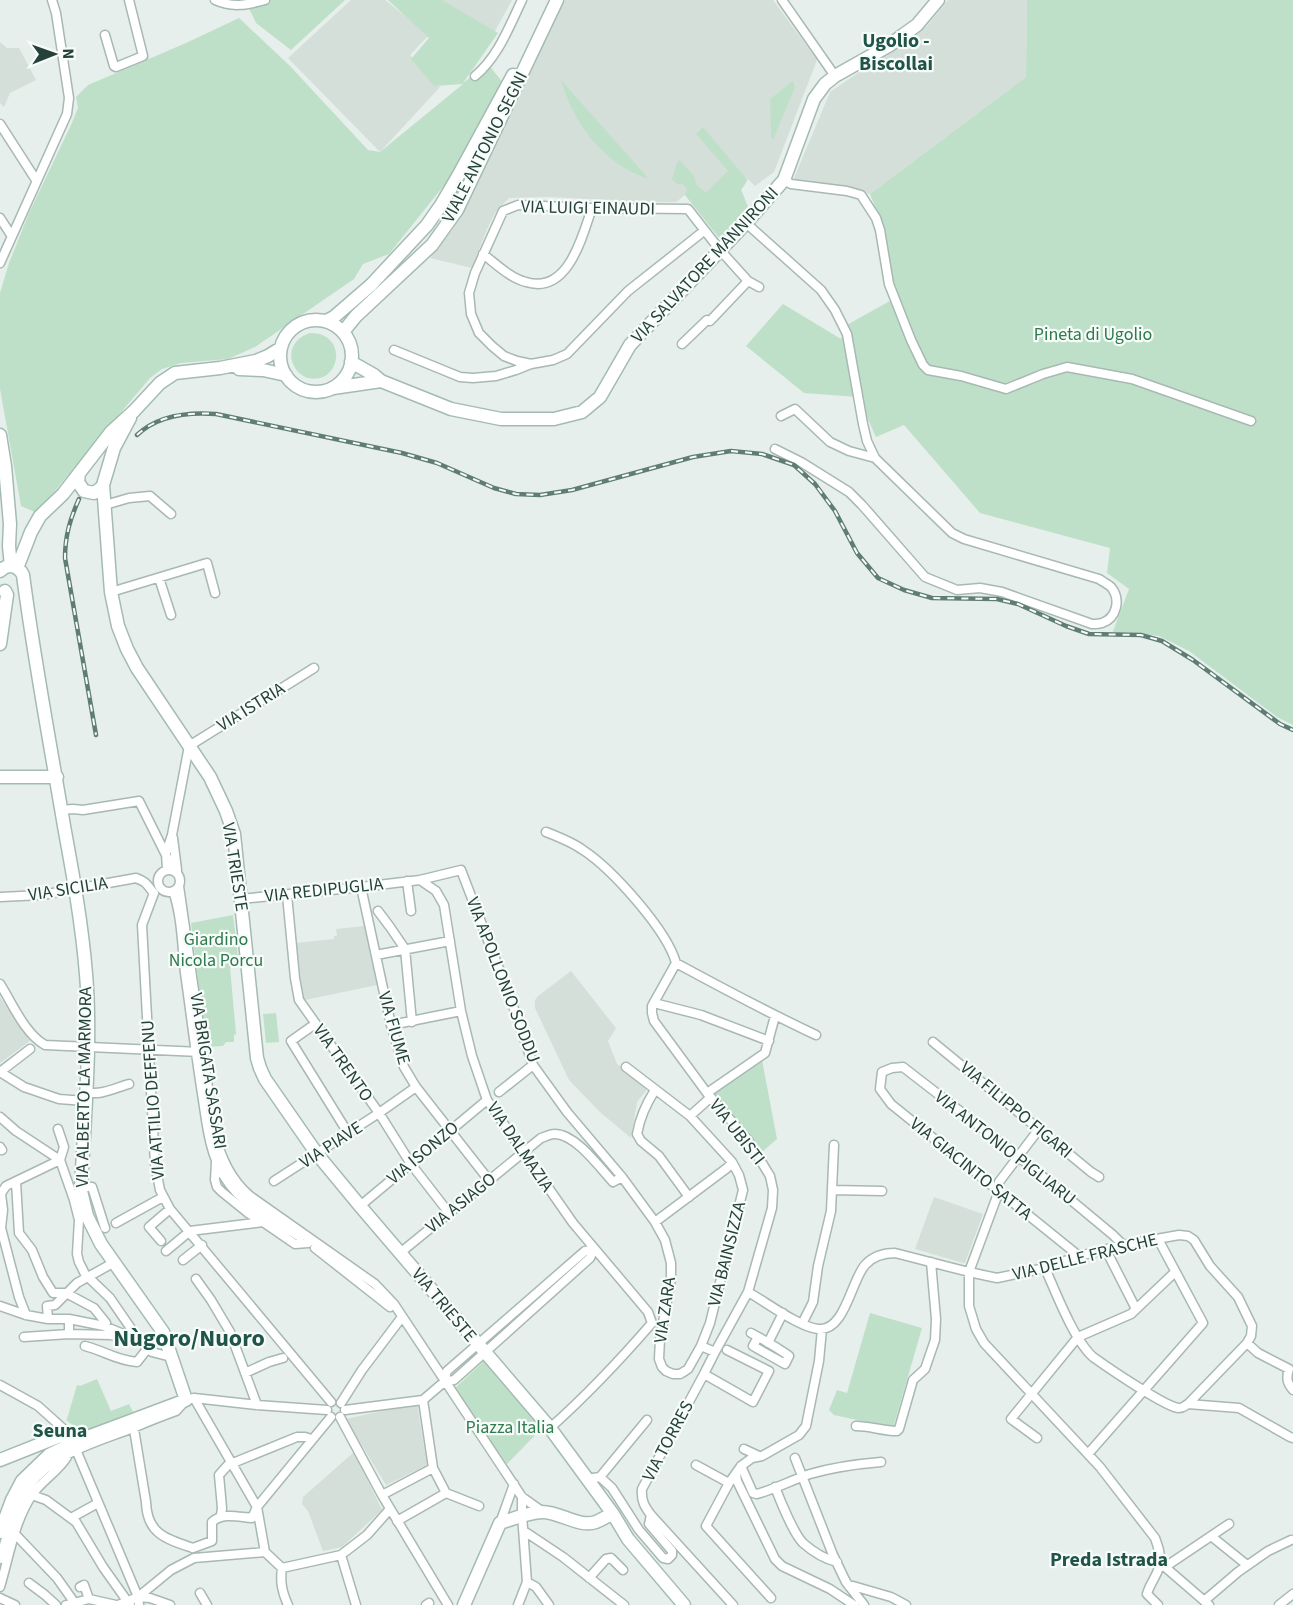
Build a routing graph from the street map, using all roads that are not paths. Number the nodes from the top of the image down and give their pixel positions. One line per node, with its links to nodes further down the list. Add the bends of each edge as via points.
1 (52, 0): 15 (street, via 69,98 67,114)
2 (129, 0): 11 (street, via 142,56 114,66)
3 (215, 0): 10 (street, via 229,5)
4 (265, 0): 10 (street)
5 (522, 0): 12 (street, via 501,43 486,67)
6 (549, 0): 28 (main road, VIALE ANTONIO SEGNI, via 507,87 441,205 371,285)
7 (557, 0): 29 (main road, VIALE ANTONIO SEGNI, via 457,210 432,245)
8 (782, 0): 13 (street)
9 (938, 0): 13 (main road, VIA SALVATORE MANNIRONI, via 917,25 897,40)
10 (243, 3)
11 (105, 35)
12 (475, 76)
13 (835, 76): 16 (main road, VIA SALVATORE MANNIRONI, via 814,99)
14 (0, 124): 15 (street)
15 (36, 180): 22 (street)
16 (784, 180): 20 (main road, VIA SALVATORE MANNIRONI); 41 (street, via 861,195 876,218 895,299 928,370 1006,389 1067,367 1132,379)
17 (592, 208): 18 (street, VIA LUIGI EINAUDI); 24 (street, VIA LUIGI EINAUDI, via 510,208 503,211); 24 (street, via 574,258 555,280 527,283)
18 (688, 209): 21 (street, via 688,216); 23 (street)
19 (0, 218): 22 (street)
20 (746, 223): 23 (main road, VIA SALVATORE MANNIRONI); 44 (street, via 821,290 835,310 847,334 863,424)
21 (700, 234): 23 (street); 34 (street, via 628,291 567,354)
22 (11, 235): 25 (street)
23 (718, 252): 26 (street); 37 (main road, VIA SALVATORE MANNIRONI, via 630,345 600,397 582,412 554,419 501,419 451,409)
24 (483, 254): 34 (street, VIA LUIGI EINAUDI, via 469,293 478,333 504,356)
25 (0, 262)
26 (748, 281): 27 (street); 30 (street)
27 (759, 287)
28 (326, 321): 29 (main road); 31 (main road, via 309,320 294,327)
29 (343, 332): 33 (main road, via 350,346)
30 (682, 344)
31 (281, 348): 35 (main road, VIA SALVATORE MANNIRONI, via 256,361); 36 (main road, via 281,367)
32 (394, 350): 34 (street, via 460,377 496,376)
33 (351, 362): 37 (main road, VIA SALVATORE MANNIRONI); 38 (main road, via 345,377)
34 (531, 364)
35 (220, 368): 36 (main road, VIA SALVATORE MANNIRONI); 39 (main road, VIA SALVATORE MANNIRONI, via 168,377)
36 (286, 375): 38 (main road, VIA SALVATORE MANNIRONI, via 306,391)
37 (381, 381): 38 (main road, VIA SALVATORE MANNIRONI)
38 (332, 388)
39 (134, 411): 45 (main road, VIA SALVATORE MANNIRONI, via 111,432); 46 (main road, VIA SALVATORE MANNIRONI, via 114,448)
40 (781, 416): 44 (street, via 795,410 830,442)
41 (1251, 421)
42 (0, 435): 51 (main road)
43 (775, 449): 44 (street, via 849,492 925,578 957,590 980,588 1002,592 1092,624 1102,623 1115,612 1116,595 1099,579 952,533)
44 (875, 458)
45 (82, 471): 46 (main road, via 91,466 98,468); 47 (main road, via 78,482); 48 (main road, VIA SALVATORE MANNIRONI)
46 (104, 482): 47 (main road, via 94,493); 49 (main road, VIA TRIESTE)
47 (84, 490): 48 (main road, via 73,489); 49 (main road)
48 (63, 494): 52 (main road, VIA SALVATORE MANNIRONI, via 40,516)
49 (105, 510): 50 (street, via 129,498 150,496); 57 (main road, VIA TRIESTE)
50 (171, 514)
51 (10, 524): 52 (main road, via 19,531); 53 (main road)
52 (34, 532): 53 (main road, via 19,563); 54 (main road)
53 (8, 568): 54 (main road, via 21,571)
54 (24, 578): 56 (main road, via 17,591); 66 (main road, VIA ALBERTO LA MARMORA)
55 (159, 578): 57 (street); 58 (street, via 207,563); 59 (street)
56 (3, 591): 61 (main road)
57 (111, 592): 64 (main road, VIA TRIESTE, via 127,649)
58 (215, 593)
59 (171, 615)
60 (0, 619): 61 (main road)
61 (1, 634): 62 (main road)
62 (0, 644)
63 (314, 668): 64 (street, VIA ISTRIA)
64 (189, 746): 69 (street); 81 (main road, VIA TRIESTE, via 210,777 234,834)
65 (0, 777): 66 (main road)
66 (57, 777): 67 (main road, VIA ALBERTO LA MARMORA)
67 (61, 810): 70 (street, via 138,801); 77 (main road, VIA ALBERTO LA MARMORA)
68 (546, 832): 87 (street, via 576,846 605,867 649,917 674,953)
69 (172, 835): 70 (street); 71 (street)
70 (166, 853): 71 (street)
71 (169, 873): 72 (street, VIA SICILIA); 76 (street, via 180,879); 76 (street, via 159,886)
72 (136, 878): 77 (street, VIA SICILIA); 78 (street, via 149,885)
73 (420, 880): 74 (street, VIA REDIPUGLIA); 84 (street, VIA DALMAZIA, via 436,891 444,905); 102 (street, VIA APOLLONIO SODDU, via 461,870)
74 (407, 881): 75 (street, VIA REDIPUGLIA); 83 (street, VIA REDIPUGLIA)
75 (361, 887): 79 (street, VIA REDIPUGLIA); 86 (street, VIA FIUME)
76 (172, 889): 78 (street); 101 (street, VIA BRIGATA SASSARI)
77 (75, 890): 80 (street, VIA SICILIA); 98 (main road, VIA ALBERTO LA MARMORA, via 87,977)
78 (154, 894): 100 (street, VIA ATTILIO DEFFENU, via 142,925)
79 (288, 895): 81 (street, VIA REDIPUGLIA); 93 (street, VIA TRENTO, via 296,988)
80 (0, 897)
81 (240, 899): 122 (main road, VIA TRIESTE, via 260,1068)
82 (378, 911): 85 (street)
83 (411, 911)
84 (450, 941): 85 (street); 90 (street, VIA DALMAZIA)
85 (405, 949): 86 (street); 92 (street)
86 (376, 955): 94 (street, VIA FIUME)
87 (676, 963): 89 (street); 91 (street)
88 (0, 984): 98 (street, via 37,1041)
89 (654, 1003): 96 (street, via 701,1015); 110 (street, VIA UBISTI, via 654,1021)
90 (461, 1011): 92 (street); 112 (street, VIA DALMAZIA)
91 (775, 1016): 95 (street); 96 (street)
92 (412, 1022): 94 (street)
93 (315, 1024): 113 (street, VIA TRENTO); 119 (street, via 291,1041)
94 (391, 1025): 107 (street, VIA FIUME, via 404,1067)
95 (816, 1035)
96 (769, 1041): 110 (street, via 765,1053)
97 (933, 1042): 117 (street, VIA FILIPPO FIGARI)
98 (88, 1048): 100 (street); 111 (main road, VIA ALBERTO LA MARMORA)
99 (30, 1049): 104 (street)
100 (149, 1050): 101 (street); 139 (street, VIA ATTILIO DEFFENU, via 155,1164)
101 (200, 1052): 125 (street, VIA BRIGATA SASSARI, via 209,1139); 177 (street, VIA BRIGATA SASSARI, via 220,1154 242,1189 375,1284)
102 (533, 1065): 109 (street); 128 (street, VIA APOLLONIO SODDU)
103 (626, 1067): 108 (street, VIA BAINSIZZA)
104 (0, 1072): 111 (street, via 24,1087 59,1099)
105 (882, 1072): 123 (street, VIA ANTONIO PIGLIARU, via 903,1067); 137 (street, VIA GIACINTO SATTA, via 880,1089 891,1104)
106 (129, 1083): 111 (street)
107 (416, 1087): 113 (street, VIA PIAVE); 118 (street, VIA FIUME)
108 (655, 1090): 114 (street, VIA BAINSIZZA); 140 (street, via 639,1121 637,1134)
109 (499, 1092)
110 (708, 1095): 114 (street); 170 (street, VIA UBISTI, via 748,1140 770,1176 772,1208)
111 (86, 1096): 134 (main road, VIA ALBERTO LA MARMORA)
112 (487, 1100): 118 (street, VIA ISONZO); 121 (street, VIA DALMAZIA)
113 (379, 1113): 119 (street, VIA PIAVE); 127 (street, VIA TRENTO)
114 (690, 1116): 126 (street, VIA BAINSIZZA)
115 (0, 1118): 124 (street)
116 (58, 1129): 124 (street, via 64,1147)
117 (1039, 1129): 123 (street); 129 (street, VIA FILIPPO FIGARI)
118 (450, 1130): 127 (street, VIA ISONZO); 131 (street, VIA FIUME)
119 (348, 1133): 122 (street, VIA PIAVE)
120 (834, 1145): 135 (street)
121 (523, 1153): 128 (street, via 541,1138 554,1134 568,1137 613,1182); 131 (street, VIA ASIAGO); 156 (street, VIA DALMAZIA)
122 (317, 1154): 132 (street, VIA PIAVE); 141 (main road, VIA TRIESTE)
123 (1018, 1156): 137 (street, via 999,1182); 155 (street, VIA ANTONIO PIGLIARU)
124 (60, 1160): 133 (street); 144 (street)
125 (216, 1162): 145 (street, VIA BRIGATA SASSARI, via 217,1187); 153 (street, VIA BRIGATA SASSARI, via 225,1180 255,1209)
126 (732, 1162): 140 (street); 192 (street, VIA BAINSIZZA, via 743,1190)
127 (411, 1164): 141 (street, VIA ISONZO); 143 (street, VIA TRENTO)
128 (622, 1177): 146 (street, VIA ZARA)
129 (1099, 1177)
130 (0, 1178): 138 (street)
131 (488, 1179): 143 (street, VIA ASIAGO)
132 (274, 1181)
133 (16, 1182): 138 (street); 171 (street, via 19,1233 53,1293)
134 (82, 1187): 144 (main road, VIA ALBERTO LA MARMORA); 148 (street, via 92,1186)
135 (832, 1190): 136 (street); 181 (street, via 813,1302)
136 (882, 1191)
137 (999, 1191): 160 (street, VIA GIACINTO SATTA); 166 (street)
138 (2, 1192): 149 (street)
139 (163, 1197): 142 (street, VIA ATTILIO DEFFENU); 147 (street)
140 (690, 1197): 146 (street)
141 (360, 1206): 159 (main road, VIA TRIESTE)
142 (170, 1209): 150 (street, VIA ATTILIO DEFFENU); 152 (street, via 149,1227)
143 (449, 1213): 159 (street, VIA ASIAGO)
144 (83, 1218): 163 (main road, VIA ALBERTO LA MARMORA); 168 (street, via 77,1254)
145 (264, 1222): 150 (street); 153 (street, VIA BRIGATA SASSARI, via 295,1245)
146 (655, 1222): 192 (street, VIA ZARA, via 671,1263 660,1339 662,1367 680,1374 688,1369)
147 (116, 1223)
148 (105, 1228)
149 (1, 1229): 176 (street)
150 (190, 1231): 154 (street, VIA ATTILIO DEFFENU); 158 (street)
151 (1158, 1239): 155 (street, VIA DELLE FRASCHE); 167 (street); 190 (street, VIA DELLE FRASCHE, via 1179,1235 1194,1240 1238,1298 1252,1326)
152 (161, 1242)
153 (308, 1243): 177 (street, VIA BRIGATA SASSARI)
154 (202, 1245): 161 (street); 210 (street, VIA ATTILIO DEFFENU)
155 (1123, 1245): 157 (street, VIA DELLE FRASCHE)
156 (594, 1249): 165 (street, via 585,1251); 214 (street, VIA DALMAZIA, via 648,1312 652,1323)
157 (1106, 1250): 160 (street, VIA DELLE FRASCHE); 173 (street)
158 (166, 1251)
159 (400, 1253): 194 (main road, VIA TRIESTE)
160 (1079, 1256): 164 (street, VIA DELLE FRASCHE)
161 (183, 1260)
162 (931, 1262): 166 (street, VIA DELLE FRASCHE); 183 (street, VIA DELLE FRASCHE, via 895,1253 874,1257 860,1272 837,1321); 213 (street, via 935,1340 925,1369 913,1380 899,1429)
163 (113, 1263): 168 (street); 197 (main road, VIA ALBERTO LA MARMORA, via 163,1332)
164 (1045, 1268): 166 (street, VIA DELLE FRASCHE, via 997,1278); 186 (street)
165 (568, 1271): 174 (street); 180 (street)
166 (969, 1272): 205 (street, via 969,1306 976,1329 984,1344)
167 (1175, 1272): 173 (street); 203 (street, via 1203,1323)
168 (88, 1278): 171 (street); 188 (street, via 110,1298)
169 (196, 1279): 199 (street, via 230,1332)
170 (748, 1292): 175 (street); 196 (street, VIA TORRES)
171 (66, 1293): 178 (street, via 55,1305 47,1306); 182 (street, via 94,1308 106,1323)
172 (0, 1306): 176 (street)
173 (1136, 1309): 186 (street, via 1114,1323)
174 (513, 1313): 180 (street); 194 (street)
175 (783, 1313): 181 (street); 189 (street)
176 (26, 1315): 178 (street)
177 (402, 1317): 201 (street, VIA BRIGATA SASSARI); 210 (street)
178 (48, 1318): 179 (street)
179 (69, 1319): 182 (street); 184 (street)
180 (521, 1321): 194 (street)
181 (802, 1324): 183 (street)
182 (104, 1326): 187 (street)
183 (822, 1329): 223 (street, via 806,1426 799,1435)
184 (69, 1334): 185 (street); 187 (street)
185 (24, 1337)
186 (1078, 1337): 203 (street, via 1093,1358); 205 (street)
187 (128, 1338): 188 (street)
188 (140, 1340): 193 (street)
189 (768, 1342): 189 (street, via 789,1356 784,1364 753,1346 754,1335)
190 (1247, 1343): 204 (street, via 1289,1369 1287,1384); 208 (street)
191 (85, 1346): 193 (street, via 113,1358 137,1362)
192 (701, 1346): 196 (street)
193 (148, 1348): 197 (street)
194 (481, 1348): 201 (street, via 454,1380); 214 (main road)
195 (727, 1350): 200 (street, via 769,1371 753,1401)
196 (715, 1352): 200 (street, VIA TORRES)
197 (171, 1357): 206 (main road, VIA ALBERTO LA MARMORA)
198 (283, 1358): 199 (street)
199 (245, 1373): 209 (street)
200 (704, 1374): 249 (street, VIA TORRES, via 642,1489 643,1504)
201 (444, 1382): 207 (street); 235 (street)
202 (0, 1384): 219 (street, via 38,1406)
203 (1144, 1389): 208 (street, via 1178,1408); 221 (street)
204 (1293, 1390)
205 (1032, 1393): 215 (street, via 1011,1419); 221 (street)
206 (190, 1399): 209 (street); 212 (main road); 227 (street)
207 (423, 1400): 210 (street); 229 (street)
208 (1188, 1404): 216 (street, via 1239,1408)
209 (257, 1405): 210 (street)
210 (336, 1410): 217 (street); 239 (street, VIA ATTILIO DEFFENU)
211 (647, 1420): 232 (street)
212 (134, 1424): 219 (main road); 259 (street, via 150,1524 159,1533)
213 (856, 1426)
214 (550, 1428): 233 (main road)
215 (1037, 1438)
216 (1293, 1438)
217 (312, 1439): 227 (street, via 297,1437); 243 (street)
218 (40, 1444): 219 (main road); 222 (main road); 225 (main road)
219 (71, 1445): 222 (main road); 238 (street, via 58,1469); 241 (street); 263 (street, via 30,1485)
220 (744, 1449): 223 (street)
221 (1088, 1454): 266 (street, via 1155,1538)
222 (49, 1455): 255 (main road, via 22,1481)
223 (760, 1456): 230 (street)
224 (795, 1458): 231 (street)
225 (0, 1460)
226 (881, 1462): 231 (street)
227 (231, 1463): 243 (street); 247 (street, via 219,1475)
228 (696, 1465): 234 (street)
229 (433, 1468): 237 (street); 239 (street)
230 (739, 1470): 234 (street); 236 (street, via 753,1493); 299 (street, via 737,1481 775,1559)
231 (803, 1476): 236 (street); 264 (street)
232 (600, 1478): 233 (street); 249 (street, via 612,1488 639,1530 668,1559 672,1551 649,1524)
233 (586, 1479): 246 (main road)
234 (729, 1483): 277 (street, via 705,1526)
235 (514, 1484): 240 (street); 251 (street)
236 (775, 1487): 264 (street, via 802,1542)
237 (446, 1492): 242 (street); 252 (street)
238 (32, 1495): 250 (street); 256 (street)
239 (382, 1495): 244 (street, VIA ATTILIO DEFFENU)
240 (522, 1497): 245 (street); 248 (street)
241 (98, 1503): 250 (street); 279 (street)
242 (479, 1506)
243 (257, 1507): 247 (street, via 252,1518); 260 (street)
244 (390, 1509): 252 (street, VIA ATTILIO DEFFENU); 261 (street, via 367,1535)
245 (543, 1512): 246 (main road, via 582,1523 594,1523); 248 (main road)
246 (613, 1514): 297 (main road, via 628,1539)
247 (221, 1515): 259 (street, via 212,1522 212,1541)
248 (522, 1515): 251 (main road); 254 (street)
249 (651, 1515): 298 (street, VIA TORRES)
250 (71, 1518): 282 (street)
251 (501, 1519): 293 (main road)
252 (397, 1521): 292 (street, VIA ATTILIO DEFFENU)
253 (1229, 1524): 257 (street)
254 (524, 1531): 269 (street); 270 (street)
255 (0, 1532)
256 (15, 1534): 273 (street); 280 (street, via 57,1578)
257 (1210, 1536): 265 (street); 266 (street)
258 (1291, 1540): 265 (street)
259 (193, 1548): 262 (street)
260 (265, 1552): 262 (street); 267 (street)
261 (341, 1555): 267 (street); 291 (street)
262 (194, 1558): 279 (street, via 171,1570)
263 (0, 1559)
264 (837, 1562): 272 (street)
265 (1247, 1565): 283 (street)
266 (1162, 1567): 283 (street); 302 (street, via 1147,1594)
267 (282, 1568): 290 (street, via 280,1579)
268 (623, 1570): 269 (street, via 611,1558 606,1559)
269 (589, 1578): 296 (street)
270 (527, 1582): 294 (street); 295 (street, via 536,1587)
271 (29, 1583): 285 (street)
272 (849, 1586): 300 (street); 301 (street)
273 (0, 1587)
274 (80, 1587): 278 (street, via 84,1585)
275 (1293, 1594): 303 (street)
276 (0, 1598): 284 (street)
277 (771, 1598)
278 (89, 1599): 280 (street); 281 (street)
279 (139, 1601): 282 (street); 287 (street, via 150,1598)
280 (74, 1603)
281 (100, 1603): 286 (street)
282 (129, 1603): 286 (street)
283 (1207, 1603)
284 (15, 1605)
285 (56, 1605)
286 (117, 1605)
287 (170, 1605)
288 (200, 1605): 289 (street, via 200,1593)
289 (207, 1605)
290 (288, 1605)
291 (356, 1605)
292 (448, 1605)
293 (464, 1605)
294 (518, 1605)
295 (549, 1605)
296 (624, 1605)
297 (684, 1605)
298 (733, 1605)
299 (854, 1605)
300 (864, 1605)
301 (906, 1605)
302 (1158, 1605)
303 (1279, 1605)

